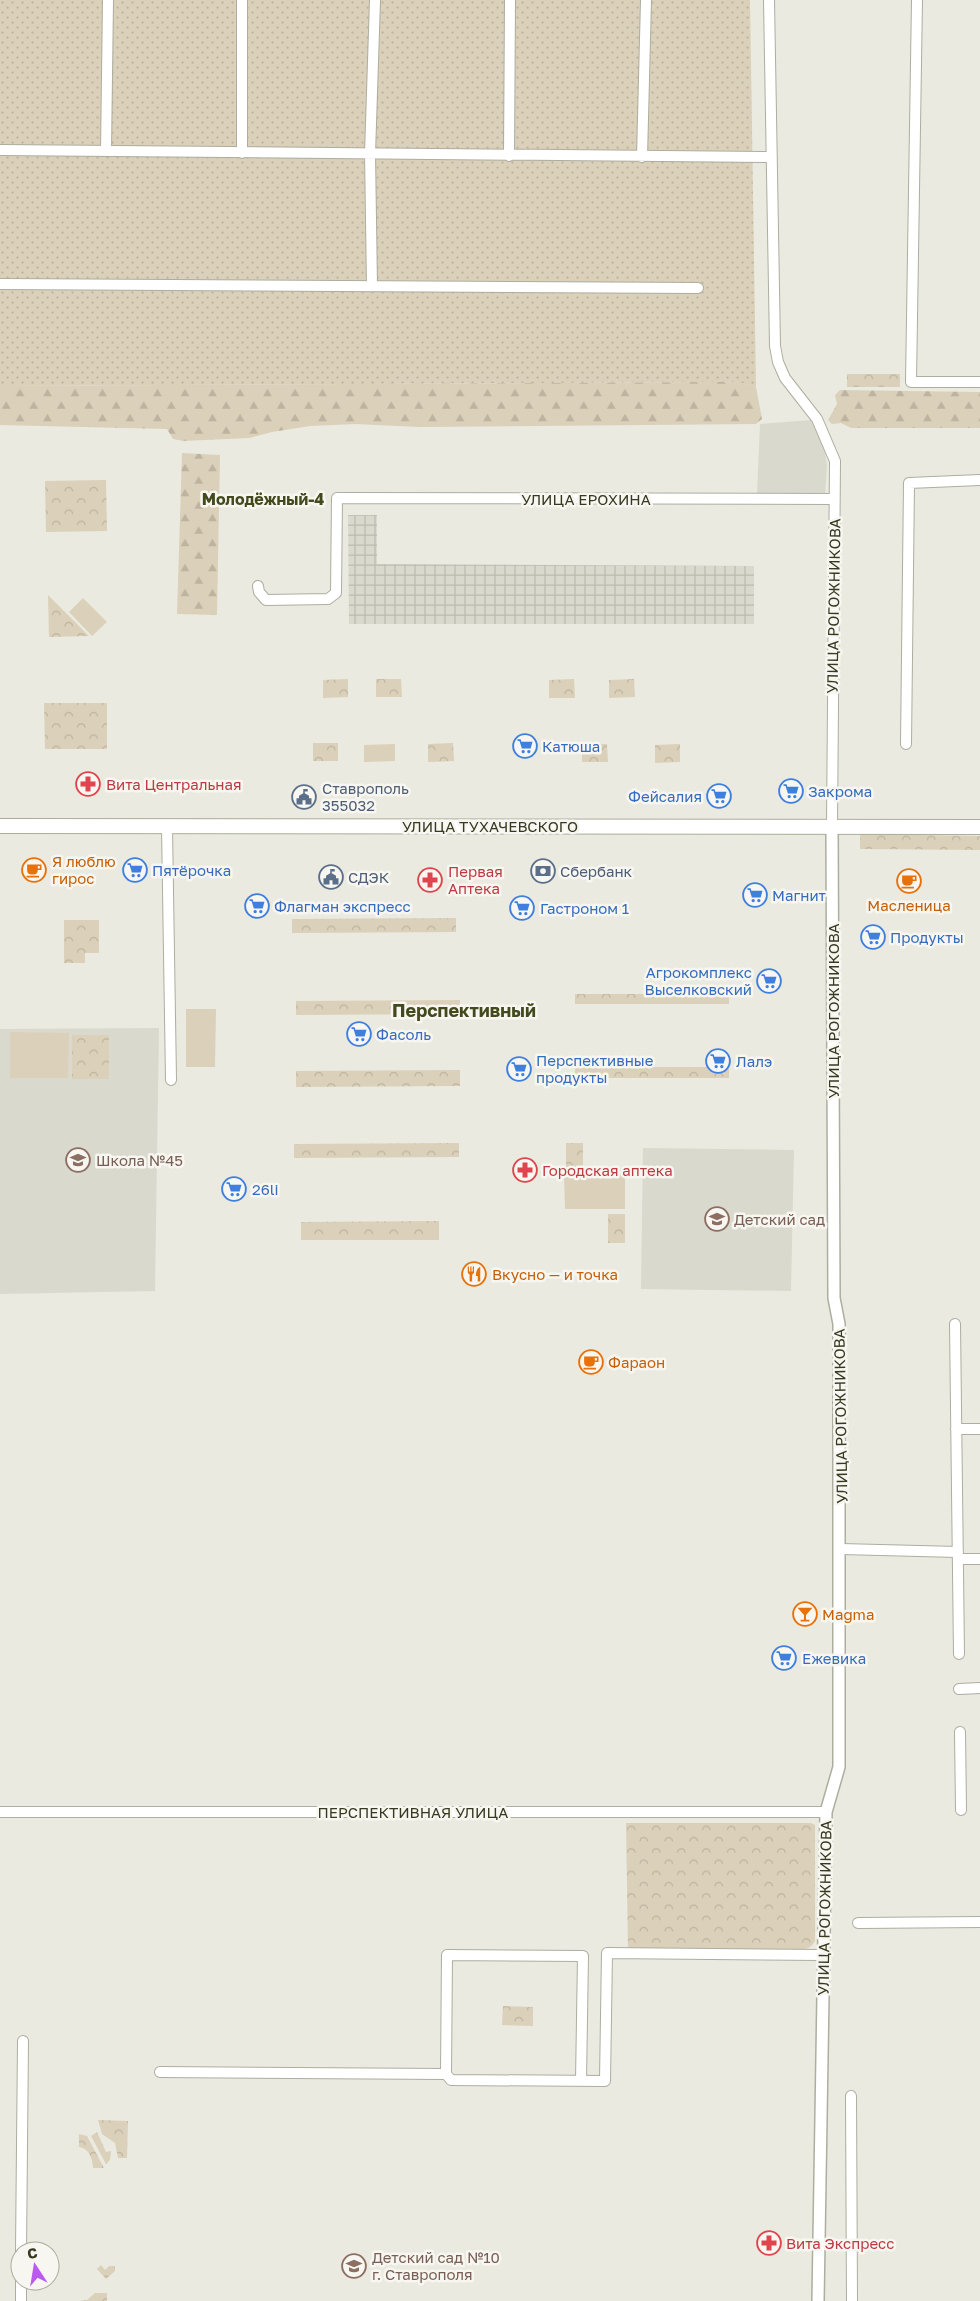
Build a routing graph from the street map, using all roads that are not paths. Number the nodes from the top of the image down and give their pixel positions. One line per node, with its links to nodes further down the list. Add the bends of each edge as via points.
1 (108, 0): 9 (street)
2 (242, 0): 10 (street)
3 (375, 0): 11 (street)
4 (510, 0): 12 (street)
5 (646, 0): 13 (street)
6 (769, 0): 14 (street, УЛИЦА РОГОЖНИКОВА)
7 (917, 0): 18 (street, via 911,382)
8 (0, 150): 9 (street)
9 (106, 151): 10 (street)
10 (242, 152): 11 (street)
11 (370, 154): 12 (street); 16 (street)
12 (509, 156): 13 (street)
13 (642, 157): 14 (street)
14 (771, 157): 20 (street, УЛИЦА РОГОЖНИКОВА, via 775,346 785,378 817,419 835,461)
15 (0, 284): 16 (street)
16 (372, 286): 17 (street)
17 (698, 288)
18 (980, 382)
19 (980, 480): 22 (street, via 910,482)
20 (834, 498): 21 (street, УЛИЦА ЕРОХИНА, via 337,498 336,593 328,599 266,600); 24 (street, УЛИЦА РОГОЖНИКОВА)
21 (258, 586)
22 (906, 744)
23 (0, 826): 25 (main road, УЛИЦА ТУХАЧЕВСКОГО)
24 (832, 826): 25 (main road, УЛИЦА ТУХАЧЕВСКОГО); 26 (main road, УЛИЦА ТУХАЧЕВСКОГО); 31 (street, УЛИЦА РОГОЖНИКОВА, via 834,1298 839,1324)
25 (167, 827): 27 (street)
26 (980, 827)
27 (171, 1080)
28 (955, 1324): 29 (street)
29 (956, 1429): 30 (street); 32 (street)
30 (980, 1429)
31 (841, 1549): 32 (street); 40 (street, УЛИЦА РОГОЖНИКОВА, via 839,1766)
32 (958, 1556): 33 (street); 34 (street)
33 (980, 1559)
34 (959, 1654)
35 (959, 1688): 36 (street)
36 (980, 1688)
37 (960, 1732): 38 (street)
38 (961, 1810)
39 (0, 1812): 40 (street, ПЕРСПЕКТИВНАЯ УЛИЦА)
40 (826, 1812): 43 (street, УЛИЦА РОГОЖНИКОВА)
41 (980, 1922): 42 (street)
42 (858, 1923)
43 (822, 1955): 47 (street, via 607,1953 605,2081); 50 (street, УЛИЦА РОГОЖНИКОВА)
44 (23, 2041): 49 (street)
45 (160, 2072): 46 (street)
46 (446, 2074): 47 (street, via 451,2080); 47 (street, via 447,1955 583,1956)
47 (581, 2081)
48 (852, 2096): 51 (street)
49 (21, 2241)
50 (818, 2301)
51 (852, 2301)

